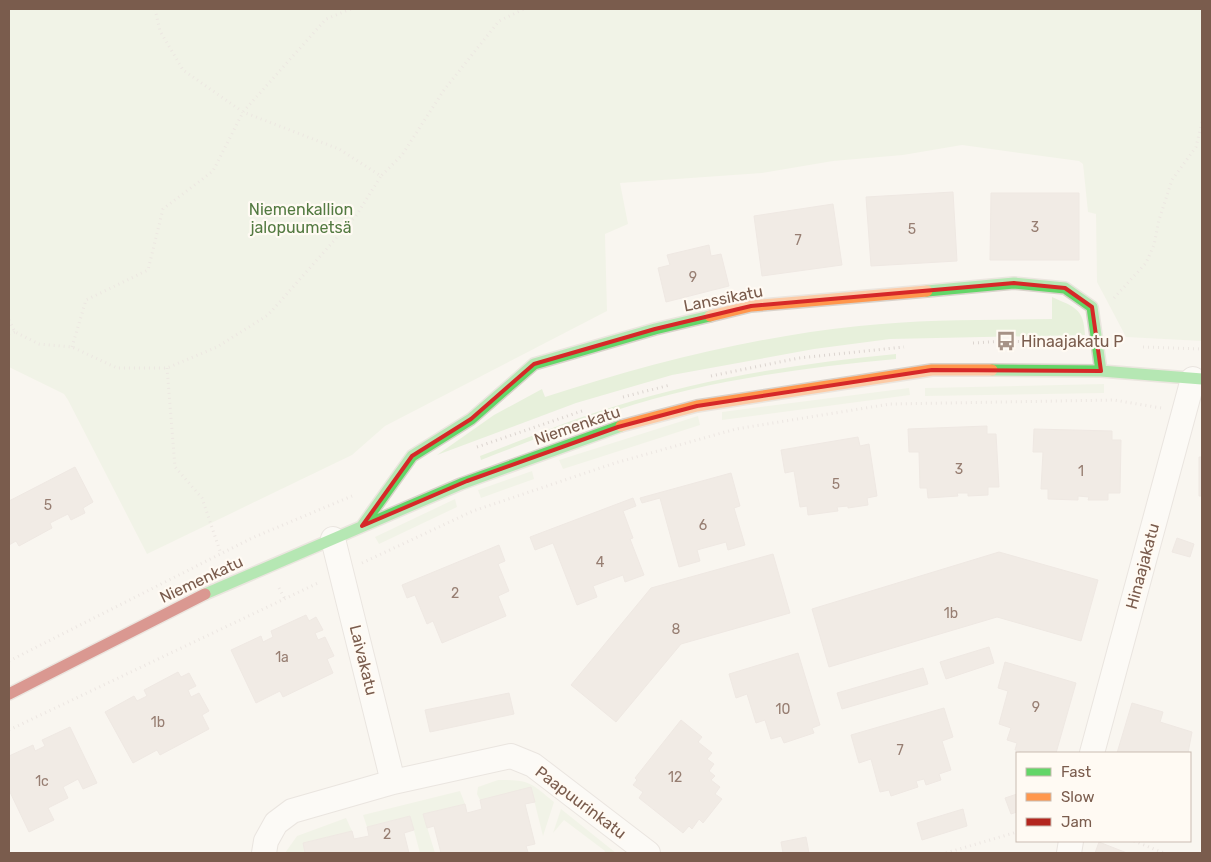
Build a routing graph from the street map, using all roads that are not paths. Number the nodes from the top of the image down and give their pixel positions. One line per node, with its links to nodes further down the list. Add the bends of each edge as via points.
1 (1101, 371): 2 (street, Niemenkatu); 3 (street, Niemenkatu, via 932,370 697,406 618,426 461,484); 3 (street, Lanssikatu, via 1092,307 1066,288 1014,283 751,306 655,329 534,364 471,419 412,456)
2 (1198, 379): 6 (street, Hinaajakatu, via 1184,410)
3 (362, 526): 4 (street, Niemenkatu)
4 (333, 539): 5 (street, Niemenkatu, via 208,592); 7 (street, Laivakatu)
5 (9, 694)
6 (1092, 752)
7 (393, 782): 8 (street, Paapuurinkatu, via 292,811 276,823 266,841); 9 (street, Paapuurinkatu, via 511,756 533,765)
8 (264, 853)
9 (648, 853)

